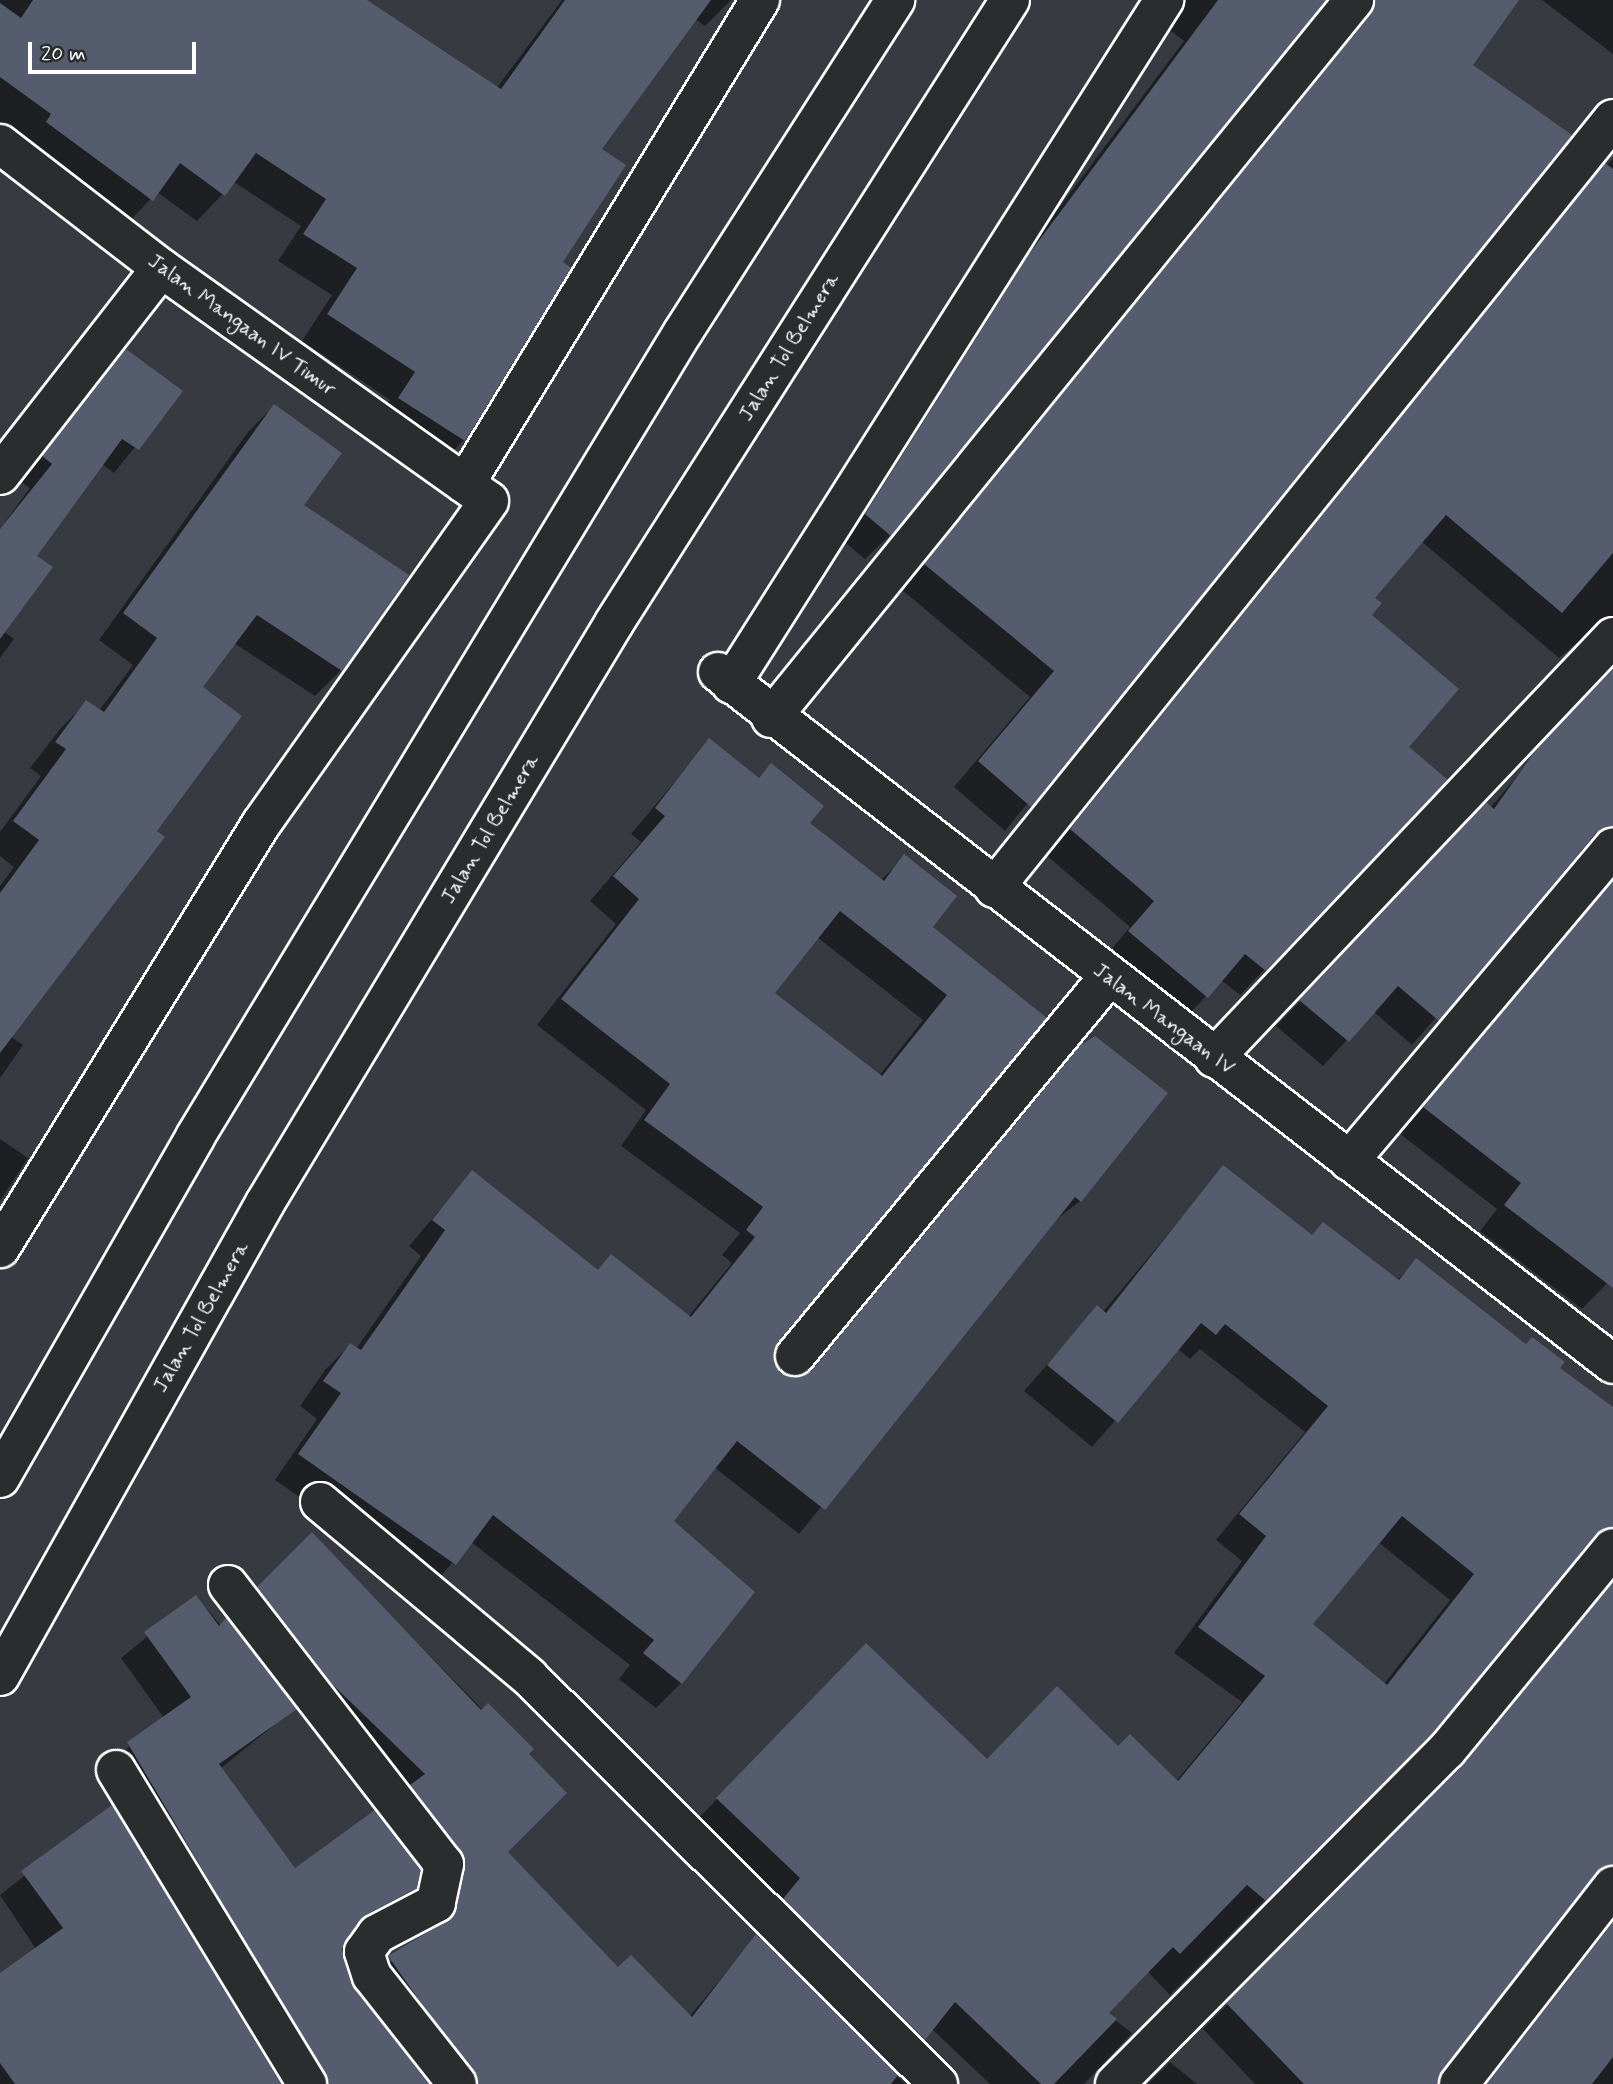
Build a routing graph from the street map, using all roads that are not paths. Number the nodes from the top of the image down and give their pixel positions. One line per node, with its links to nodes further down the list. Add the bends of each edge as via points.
1 (760, 0): 10 (main road)
2 (895, 0): 21 (main road, via 683,332 195,1137)
3 (1010, 0): 25 (main road, Jalan Tol Belmera, via 614,623 265,1203)
4 (1164, 0): 12 (main road, Jalan Mangaan IV, via 724,678)
5 (1354, 0): 12 (main road)
6 (1613, 119): 14 (main road)
7 (0, 144): 8 (main road, Jalan Mangaan IV Timur)
8 (161, 268): 9 (main road); 10 (main road, Jalan Mangaan IV Timur)
9 (0, 475)
10 (477, 492): 18 (main road)
11 (1613, 638): 16 (main road)
12 (771, 718): 14 (main road, Jalan Mangaan IV)
13 (1613, 847): 17 (main road)
14 (994, 888): 15 (main road, Jalan Mangaan IV)
15 (1109, 977): 16 (main road, Jalan Mangaan IV); 20 (main road)
16 (1214, 1058): 17 (main road, Jalan Mangaan IV)
17 (1349, 1161): 19 (main road, Jalan Mangaan IV)
18 (6, 1224)
19 (1609, 1353)
20 (795, 1356)
21 (0, 1478)
22 (320, 1502): 30 (main road, via 529,1677)
23 (1613, 1548): 31 (main road, via 1447,1751)
24 (228, 1586): 29 (main road, via 444,1864 436,1903 377,1934 364,1952 372,1976)
25 (0, 1676)
26 (116, 1770): 28 (main road)
27 (1613, 1886): 32 (main road)
28 (307, 2084)
29 (457, 2084)
30 (938, 2084)
31 (1115, 2084)
32 (1460, 2084)

